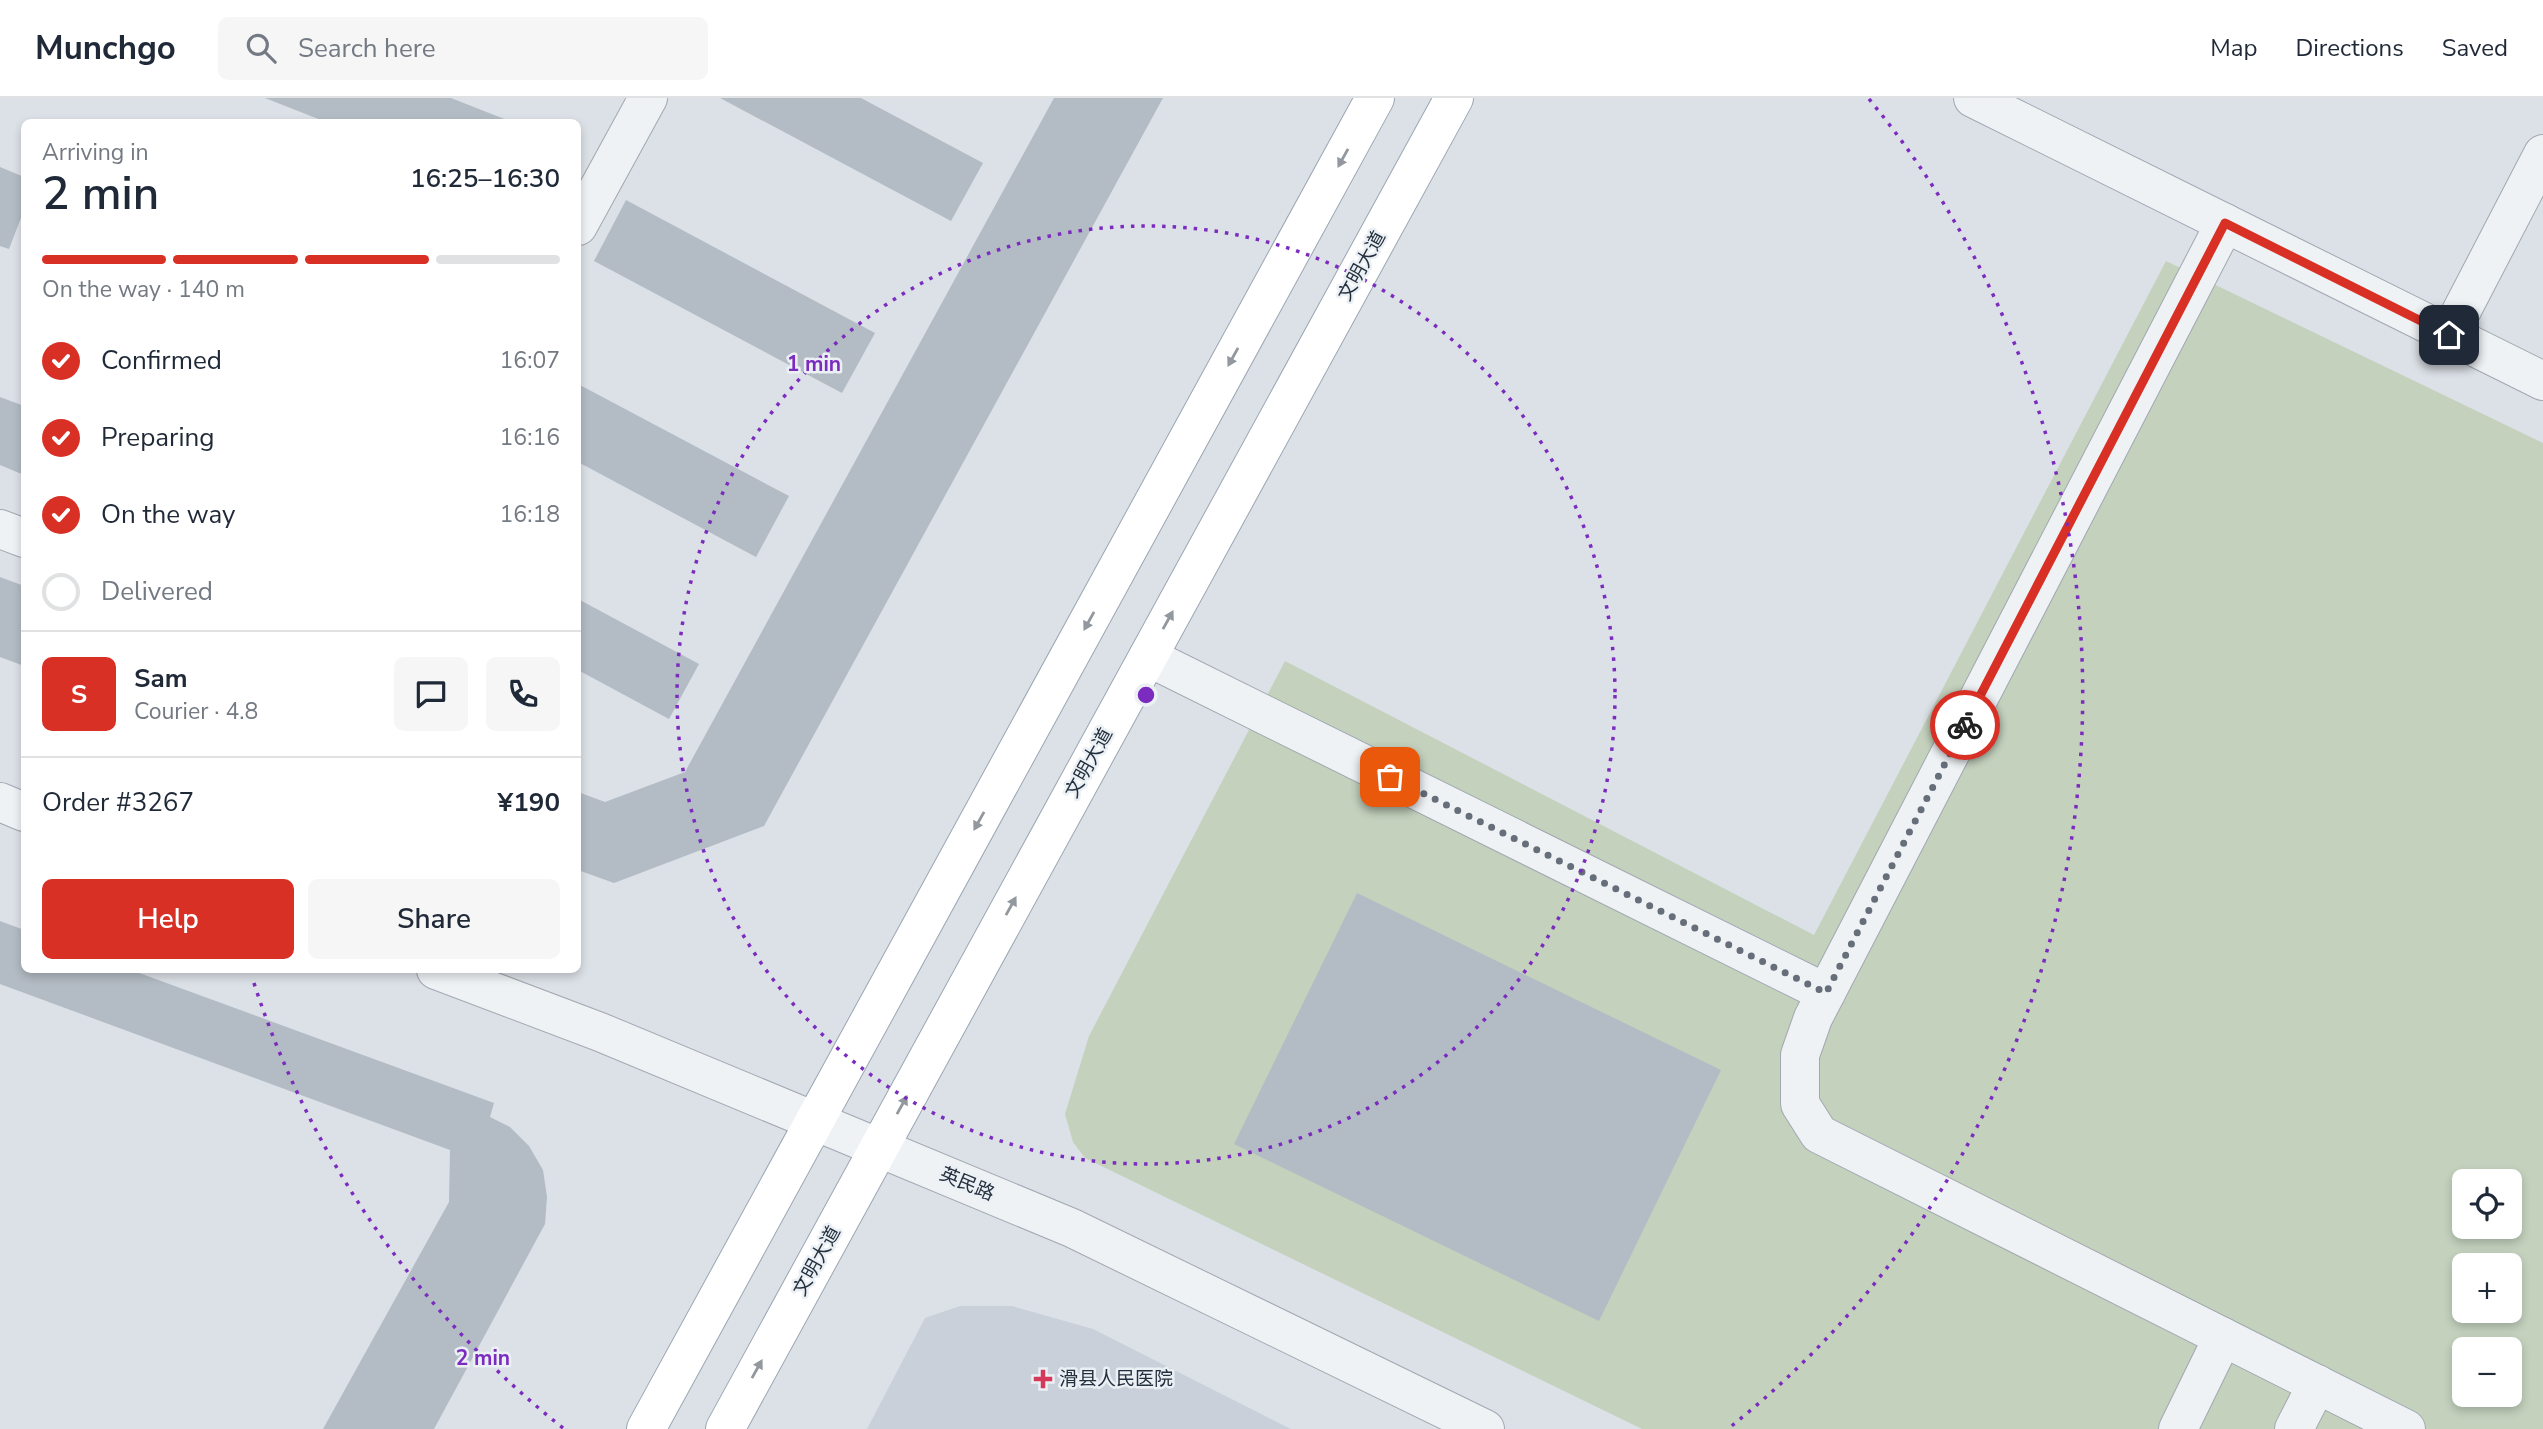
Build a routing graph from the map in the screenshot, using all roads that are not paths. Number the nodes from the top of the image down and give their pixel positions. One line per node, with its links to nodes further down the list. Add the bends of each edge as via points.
1 (648, 98): 6 (street)
2 (1454, 98): 12 (main road, 文明大道, one-way to 2)
3 (1973, 98): 7 (street)
4 (1372, 99): 17 (main road, one-way to 17)
5 (2543, 154): 8 (street)
6 (581, 221)
7 (2225, 223): 8 (street); 16 (street)
8 (2449, 335): 9 (street)
9 (2543, 381)
10 (0, 529): 11 (street)
11 (21, 537)
12 (1148, 657): 16 (street); 18 (main road, 文明大道, one-way to 12)
13 (0, 802): 14 (street)
14 (21, 811)
15 (444, 973): 17 (street, 英民路, via 600,1032)
16 (1826, 993): 19 (street, via 1800,1055 1800,1104 1819,1134)
17 (814, 1122): 18 (street, 英民路); 21 (main road)
18 (879, 1148): 22 (main road, 文明大道, one-way to 18); 23 (street, 英民路, via 1072,1228)
19 (2223, 1337): 20 (street); 24 (street)
20 (2317, 1384): 25 (street); 26 (street)
21 (646, 1429)
22 (725, 1429)
23 (1485, 1429)
24 (2178, 1429)
25 (2294, 1429)
26 (2406, 1429)

